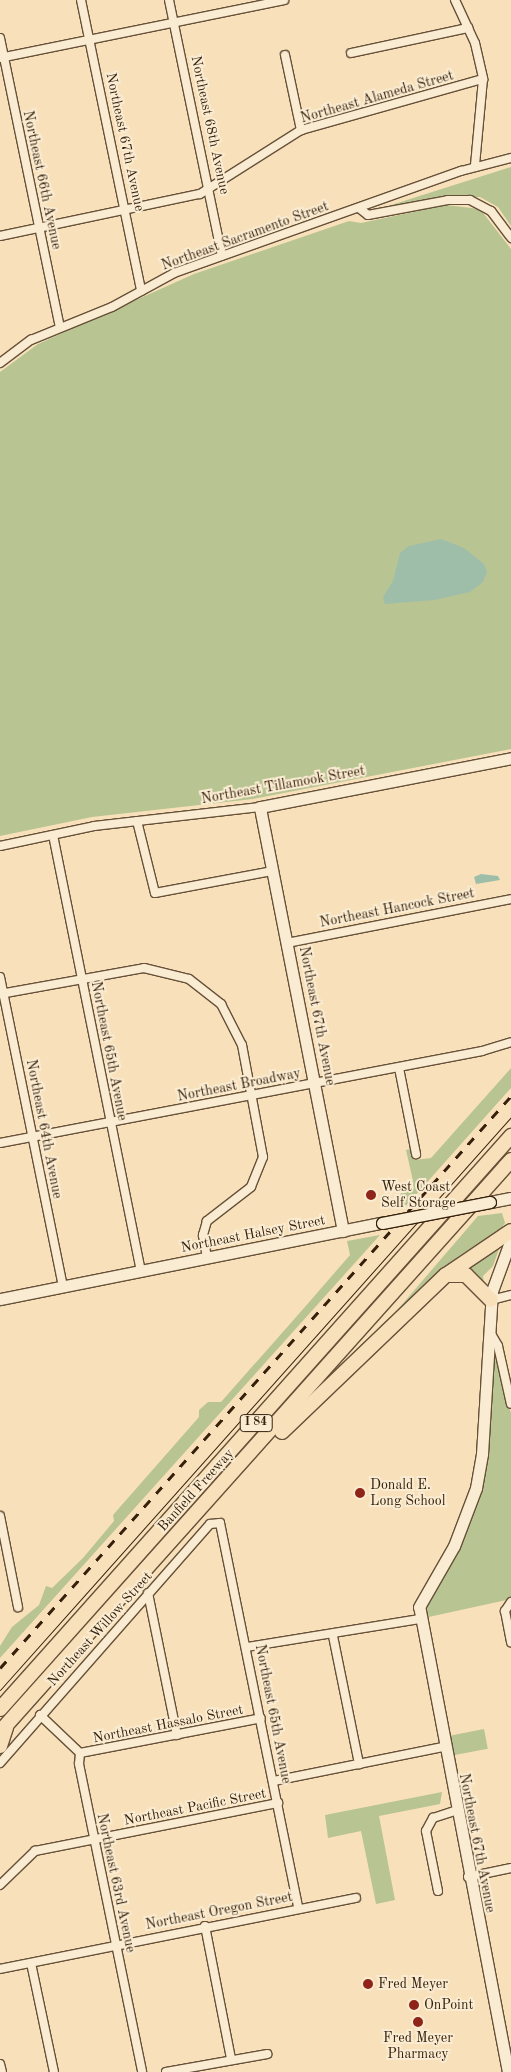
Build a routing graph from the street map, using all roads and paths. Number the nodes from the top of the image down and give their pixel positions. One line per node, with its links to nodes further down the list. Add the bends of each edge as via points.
1 (81, 0): 8 (street, Northeast 67th Avenue)
2 (169, 0): 5 (street, Northeast 68th Avenue)
3 (284, 0): 5 (street)
4 (455, 0): 6 (street)
5 (174, 23): 8 (street); 16 (street, Northeast 68th Avenue)
6 (468, 28): 9 (street); 12 (street)
7 (0, 38): 11 (street, Northeast 66th Avenue)
8 (89, 40): 11 (street); 18 (street, Northeast 67th Avenue)
9 (351, 53)
10 (285, 55): 13 (street)
11 (2, 58): 19 (street, Northeast 66th Avenue)
12 (483, 79): 13 (street, Northeast Alameda Street); 15 (street)
13 (301, 130): 16 (street, Northeast Alameda Street)
14 (511, 158): 15 (street, Northeast Sacramento Street)
15 (475, 166): 17 (street, Northeast Sacramento Street)
16 (209, 191): 18 (street, Northeast Alameda Street); 22 (street, Northeast 68th Avenue)
17 (359, 208): 21 (street, via 368,215 448,200 470,200 491,210); 22 (street, Northeast Sacramento Street)
18 (124, 210): 19 (street, Northeast Alameda Street); 23 (street, Northeast 67th Avenue)
19 (39, 228): 20 (street, Northeast Alameda Street); 24 (street, Northeast 66th Avenue)
20 (0, 236)
21 (511, 238)
22 (222, 256): 23 (street, Northeast Sacramento Street)
23 (140, 290): 24 (street, Northeast Sacramento Street)
24 (60, 328): 25 (street, Northeast Sacramento Street, via 31,340)
25 (0, 363)
26 (511, 760): 27 (street, Northeast Tillamook Street)
27 (260, 807): 28 (street, Northeast Tillamook Street); 31 (street, Northeast 67th Avenue)
28 (137, 821): 29 (street, Northeast Tillamook Street); 31 (street, via 155,893)
29 (53, 835): 30 (street, Northeast Tillamook Street); 35 (street, Northeast 65th Avenue)
30 (0, 846)
31 (273, 871): 33 (street, Northeast 67th Avenue)
32 (511, 899): 33 (street, Northeast Hancock Street)
33 (287, 943): 39 (street, Northeast 67th Avenue)
34 (0, 977): 36 (street, Northeast 64th Avenue)
35 (82, 978): 36 (street); 40 (street, via 144,968 168,971 201,986 234,1025); 41 (street, Northeast 65th Avenue)
36 (2, 994): 43 (street, Northeast 64th Avenue)
37 (511, 1042): 38 (street, Northeast Broadway)
38 (399, 1068): 39 (street, Northeast Broadway); 45 (street)
39 (315, 1084): 40 (street, Northeast Broadway); 48 (street, Northeast 67th Avenue)
40 (253, 1096): 41 (street, Northeast Broadway); 51 (street, via 263,1148 261,1171 246,1192 210,1216 203,1236)
41 (111, 1122): 43 (street, Northeast Broadway); 52 (street, Northeast 65th Avenue)
42 (511, 1136): 70 (highway, Banfield Freeway / I 84)
43 (32, 1137): 44 (street, Northeast Broadway); 54 (street, Northeast 64th Avenue)
44 (0, 1144)
45 (416, 1154)
46 (511, 1160): 60 (highway, Banfield Freeway / I 84)
47 (510, 1201): 48 (street, Northeast Halsey Street, bridge, via 490,1202)
48 (343, 1231): 51 (street, Northeast Halsey Street)
49 (511, 1231): 53 (highway)
50 (511, 1238): 57 (street)
51 (207, 1258): 52 (street, Northeast Halsey Street)
52 (141, 1271): 54 (street, Northeast Halsey Street)
53 (446, 1275): 57 (highway, via 466,1275 478,1282); 60 (highway)
54 (63, 1286): 56 (street, Northeast Halsey Street)
55 (511, 1296): 57 (street)
56 (0, 1299)
57 (491, 1300): 58 (street)
58 (490, 1332): 59 (street, via 498,1346); 66 (street, via 476,1488 454,1546 422,1597)
59 (511, 1404)
60 (224, 1484): 73 (highway, Banfield Freeway / I 84)
61 (0, 1516): 65 (street)
62 (223, 1527): 63 (street, Northeast Willow Street, via 210,1524); 69 (street, Northeast 65th Avenue)
63 (148, 1593): 71 (street, Northeast Willow Street); 74 (street)
64 (508, 1604): 68 (street)
65 (18, 1607)
66 (419, 1619): 67 (street); 76 (street, Northeast 67th Avenue)
67 (333, 1636): 69 (street); 79 (street)
68 (511, 1642)
69 (247, 1647): 72 (street, Northeast 65th Avenue)
70 (0, 1709)
71 (40, 1715): 77 (street); 78 (street, Northeast Willow Street)
72 (261, 1718): 74 (street, Northeast Hassalo Street); 80 (street, Northeast 65th Avenue)
73 (3, 1730): 75 (highway)
74 (177, 1735): 77 (street, Northeast Hassalo Street)
75 (0, 1746)
76 (443, 1747): 79 (street, Northeast Pacific Street); 82 (street, Northeast 67th Avenue)
77 (80, 1754): 83 (street, Northeast 63rd Avenue)
78 (0, 1763)
79 (359, 1764): 80 (street, Northeast Pacific Street)
80 (274, 1781): 81 (street, Northeast 65th Avenue)
81 (278, 1803): 83 (street, Northeast Pacific Street); 89 (street, Northeast 65th Avenue)
82 (455, 1811): 85 (street, Northeast 67th Avenue); 87 (street, via 434,1818 426,1831)
83 (94, 1840): 86 (street, Northeast Pacific Street, via 30,1854); 91 (street, Northeast 63rd Avenue)
84 (511, 1868): 85 (street)
85 (468, 1877): 101 (street, Northeast 67th Avenue)
86 (0, 1885)
87 (438, 1891)
88 (356, 1898): 89 (street, Northeast Oregon Street)
89 (298, 1907): 90 (street, Northeast Oregon Street)
90 (204, 1926): 91 (street, Northeast Oregon Street); 95 (street)
91 (117, 1944): 92 (street, Northeast Oregon Street); 99 (street, Northeast 63rd Avenue)
92 (31, 1962): 93 (street, Northeast Oregon Street); 98 (street)
93 (0, 1969)
94 (267, 2054): 95 (street)
95 (231, 2059): 100 (street)
96 (0, 2064): 97 (street)
97 (2, 2072)
98 (54, 2072)
99 (142, 2072)
100 (166, 2072)
101 (508, 2072)

